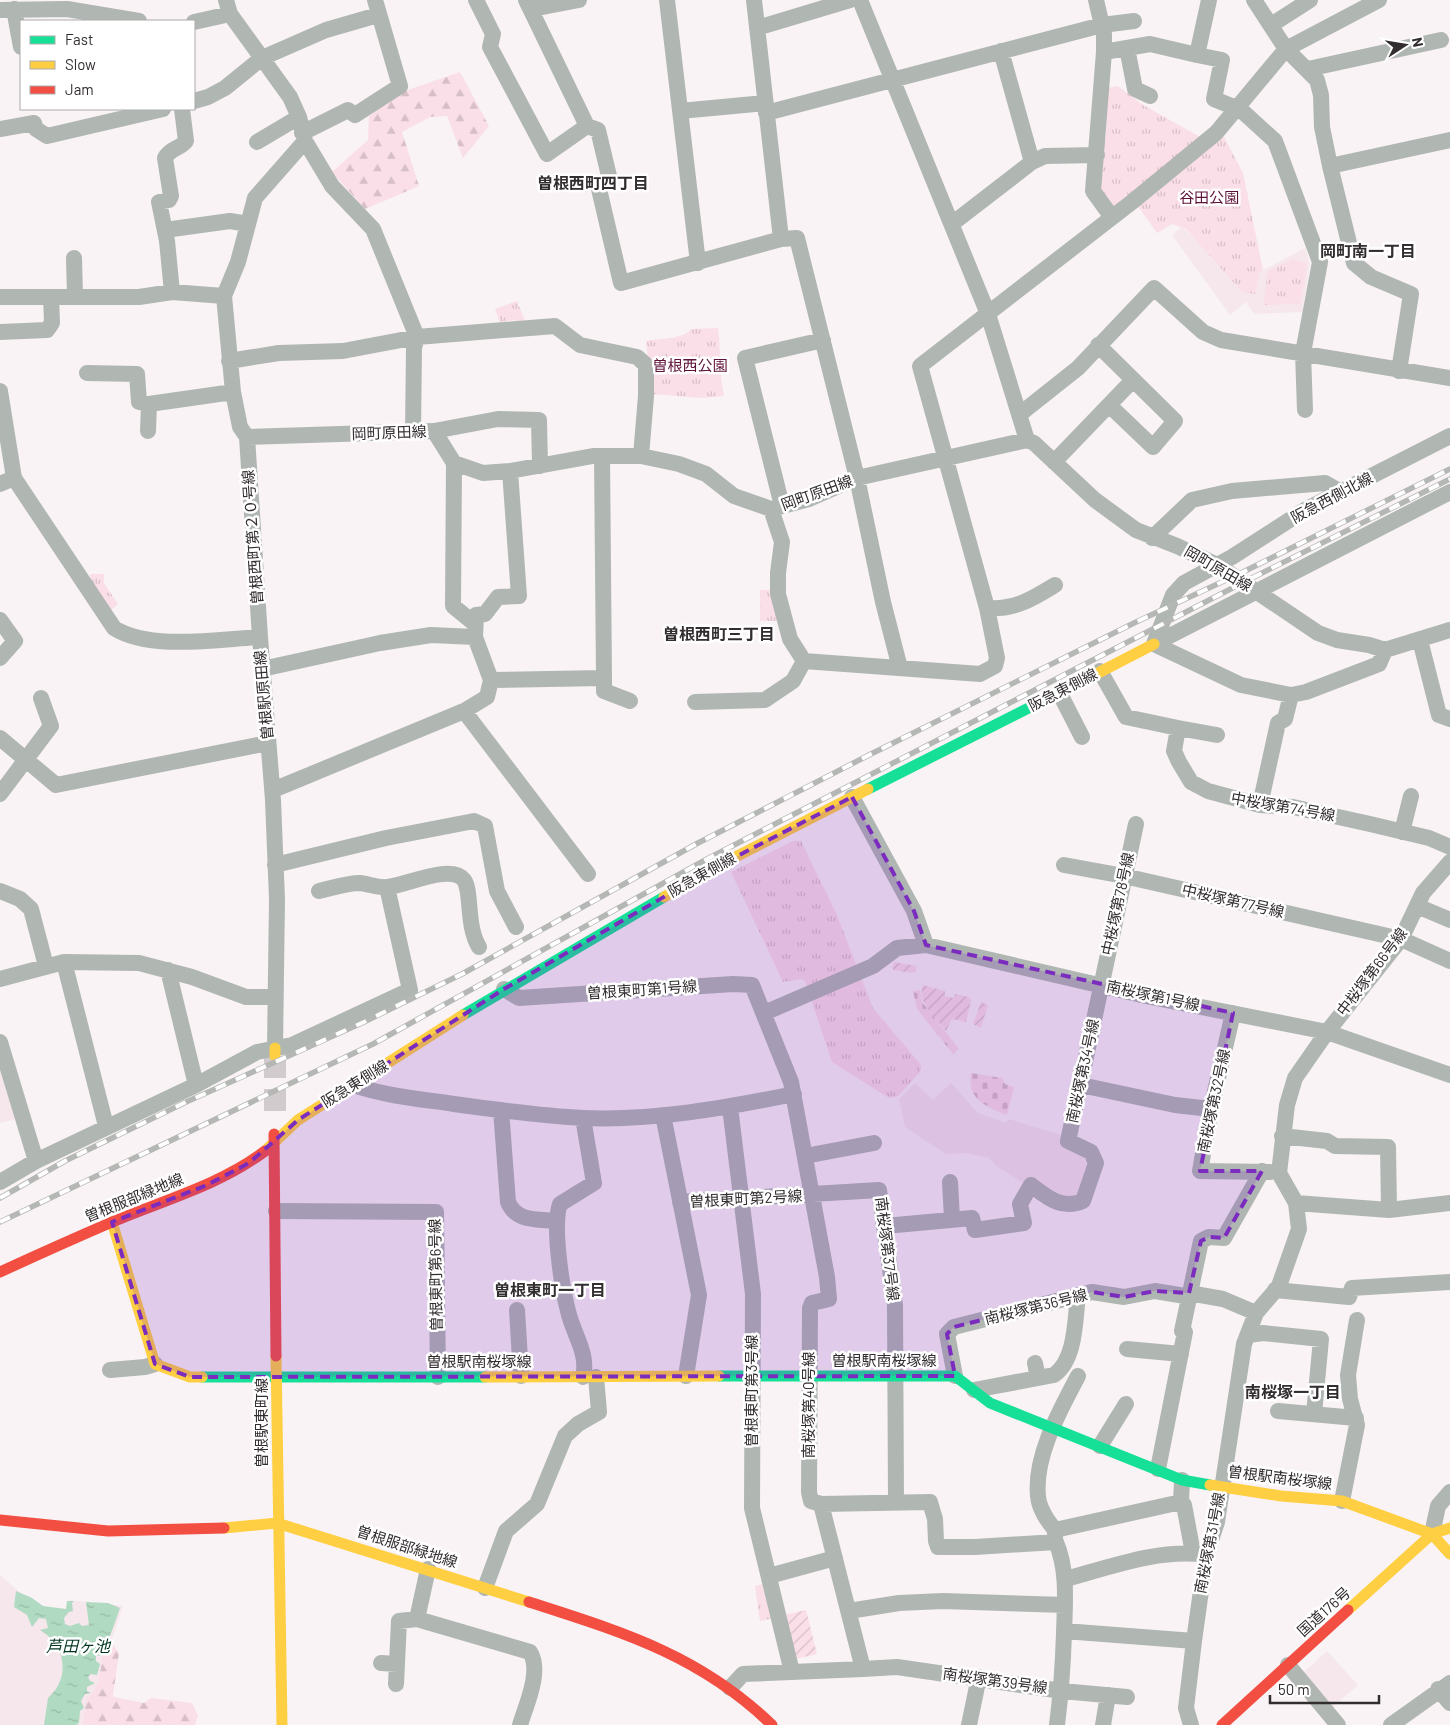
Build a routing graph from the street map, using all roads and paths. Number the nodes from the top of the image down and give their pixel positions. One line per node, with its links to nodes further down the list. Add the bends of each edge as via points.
1 (476, 0): 42 (street, via 494,34 490,47 548,154)
2 (579, 0): 12 (street)
3 (667, 0): 40 (street)
4 (754, 0): 23 (street)
5 (850, 0): 23 (street)
6 (860, 0): 33 (street)
7 (1096, 0): 21 (street)
8 (1209, 0): 30 (street)
9 (1254, 0): 22 (street)
10 (1310, 0): 22 (street)
11 (1379, 0): 13 (street)
12 (529, 5): 42 (street)
13 (1353, 6): 27 (street)
14 (228, 7): 20 (street); 31 (street)
15 (377, 8): 31 (street); 44 (street, via 400,86 355,115 348,110)
16 (7, 10): 17 (street); 25 (street)
17 (82, 16): 18 (street)
18 (128, 20)
19 (1134, 21): 21 (street)
20 (195, 22)
21 (1102, 25): 28 (street); 29 (street)
22 (1271, 25): 27 (street)
23 (757, 28): 36 (street)
24 (1441, 40): 32 (street)
25 (20, 44)
26 (1127, 48): 29 (street); 30 (street, via 1150,44); 34 (street, via 1135,89)
27 (1286, 49): 32 (street); 37 (street)
28 (1001, 51): 33 (street); 48 (street)
29 (1104, 52): 47 (street)
30 (1198, 55): 37 (street, via 1222,60 1214,99)
31 (262, 58): 35 (street, via 225,88); 44 (street, via 290,97)
32 (1308, 70): 49 (street, via 1319,87 1322,127)
33 (894, 81): 36 (street); 51 (street)
34 (1150, 96)
35 (195, 101)
36 (766, 108): 40 (street); 54 (street)
37 (1236, 109): 50 (street, via 1216,133); 67 (street, via 1274,141 1320,262)
38 (159, 110): 41 (street, via 47,136 36,129)
39 (182, 110): 53 (street, via 186,141 170,150 165,158 172,196 159,202)
40 (680, 111): 56 (street)
41 (33, 116): 43 (street)
42 (587, 126): 56 (street, via 598,130 609,176 598,189 621,283)
43 (0, 128)
44 (302, 130): 46 (street); 52 (street, via 255,198); 64 (street, via 332,186 373,229)
45 (1450, 140): 49 (street)
46 (257, 142)
47 (1097, 154): 48 (street, via 1045,156); 50 (street, via 1093,191)
48 (1032, 162): 51 (street)
49 (1330, 166): 69 (street, via 1354,263 1371,277 1411,294)
50 (1111, 216): 62 (street)
51 (953, 223): 62 (street)
52 (248, 224): 53 (street, via 230,221); 58 (street, via 238,262)
53 (165, 230): 57 (street)
54 (780, 239): 56 (street); 65 (street, via 797,238)
55 (74, 258): 61 (street)
56 (698, 263)
57 (172, 292): 58 (street); 61 (street, via 139,297)
58 (224, 296): 68 (street)
59 (0, 297): 60 (street)
60 (51, 297): 61 (street); 63 (street, via 52,323 47,330)
61 (75, 297)
62 (988, 314): 78 (street); 87 (street, via 920,366)
63 (0, 332)
64 (418, 337): 68 (street, via 343,351 279,353); 81 (street, via 414,348); 86 (street, via 555,326 580,345 638,357 646,365)
65 (823, 340): 92 (street); 96 (street, via 745,358)
66 (1098, 345): 67 (street, via 1154,288 1203,332 1221,340); 72 (street); 78 (street, via 1078,368)
67 (1303, 353): 69 (street); 77 (street)
68 (229, 361): 74 (street)
69 (1399, 371): 71 (street)
70 (87, 373): 75 (street, via 137,374 139,402)
71 (1450, 378)
72 (1133, 380): 76 (street); 76 (street, via 1175,421 1153,448)
73 (0, 391): 93 (street, 曽根駅原田線)
74 (233, 392): 75 (street); 83 (street, via 240,427)
75 (149, 404): 79 (street)
76 (1109, 405): 88 (street)
77 (1305, 410)
78 (1020, 414): 84 (street)
79 (148, 431)
80 (434, 431): 81 (street, 岡町原田線); 89 (street, 岡町原田線); 90 (street, via 498,419 538,420)
81 (413, 432): 83 (street, 岡町原田線)
82 (1450, 436): 94 (street, 阪急西側北線)
83 (247, 437): 105 (street, 曽根西町第２０号線)
84 (1027, 440): 87 (street, 岡町原田線); 88 (street, 岡町原田線)
85 (602, 456): 86 (street, 岡町原田線); 90 (street, 岡町原田線); 114 (street)
86 (641, 456): 96 (street, 岡町原田線, via 706,474 734,496)
87 (946, 458): 92 (street, 岡町原田線); 101 (street)
88 (1054, 462): 97 (street, 岡町原田線, via 1095,500)
89 (454, 463): 91 (street, 岡町原田線, via 483,473); 104 (street, via 452,606)
90 (540, 466): 91 (street, 岡町原田線)
91 (510, 471): 104 (street, via 520,596 498,597 485,614 476,615)
92 (857, 478): 96 (street, 岡町原田線, via 809,499); 111 (street)
93 (7, 481): 105 (street, 曽根駅原田線, via 114,628 166,641)
94 (1341, 492): 97 (street, via 1325,483 1232,491 1192,500); 98 (street, 阪急西側北線, via 1305,510)
95 (1450, 492): 100 (street, 阪急東側線)
96 (776, 508): 110 (street, via 782,542 778,594 790,639)
97 (1152, 538): 98 (street, 岡町原田線)
98 (1218, 566): 100 (street, 岡町原田線); 107 (street, via 1184,583 1173,595)
99 (1055, 585): 101 (street, via 1022,605)
100 (1257, 592): 107 (street, 阪急東側線); 108 (street, 岡町原田線, via 1318,633)
101 (987, 608): 111 (street, via 998,658 992,668 980,674)
102 (0, 620): 109 (street, via 15,641)
103 (1450, 630): 106 (street)
104 (475, 631): 112 (street, via 380,643); 115 (street)
105 (260, 637): 112 (street, 曽根駅原田線)
106 (1420, 640): 108 (street); 122 (street, via 1439,715)
107 (1154, 644): 113 (main road, 阪急東側線); 117 (street, via 1241,685)
108 (1385, 650): 117 (street, via 1379,664)
109 (0, 658)
110 (804, 662): 111 (street); 120 (street, via 793,681 764,700)
111 (900, 668)
112 (262, 669): 127 (street, 曽根駅原田線)
113 (1100, 671): 116 (main road, 阪急東側線); 123 (street, via 1126,717)
114 (604, 678): 115 (street); 119 (street, via 604,691)
115 (491, 680): 121 (street, via 487,697)
116 (1059, 692): 125 (street); 132 (main road, 阪急東側線)
117 (1291, 695): 133 (street, via 1284,719 1278,723)
118 (41, 698): 128 (street, via 51,726)
119 (630, 700)
120 (695, 702)
121 (464, 711): 129 (street); 140 (street)
122 (1450, 719)
123 (1178, 728): 124 (street); 133 (street, 中桜塚第74号線, via 1174,751 1191,782 1230,799)
124 (1217, 735)
125 (1082, 737)
126 (0, 738): 128 (street)
127 (268, 743): 128 (street, via 56,785); 129 (street, 曽根駅原田線)
128 (27, 761): 130 (street)
129 (273, 790): 137 (street, 曽根駅原田線)
130 (0, 794)
131 (1411, 796): 135 (street)
132 (852, 797): 149 (street, via 914,910); 157 (main road, 阪急東側線, via 714,868)
133 (1260, 806): 135 (street, 中桜塚第74号線, via 1293,807)
134 (1136, 824): 141 (street, 中桜塚第78号線)
135 (1402, 832): 136 (street, 中桜塚第74号線)
136 (1450, 847)
137 (274, 865): 147 (street, via 474,821 485,826 497,891); 158 (street, 曽根駅原田線, via 277,900)
138 (1064, 865): 141 (street, 中桜塚第77号線)
139 (1448, 869): 145 (street, 中桜塚第66号線, via 1423,893)
140 (588, 874)
141 (1124, 876): 148 (street, 中桜塚第77号線); 156 (street, 中桜塚第78号線)
142 (388, 888): 143 (street, via 360,883); 150 (street, via 447,874 459,876 465,882 470,924); 163 (street, via 410,990)
143 (319, 890)
144 (0, 891): 153 (street, via 20,899 31,909)
145 (1417, 906): 146 (street); 148 (street, 中桜塚第66号線)
146 (1450, 920)
147 (516, 927)
148 (1401, 939): 151 (street, 中桜塚第77号線); 161 (street, 中桜塚第66号線)
149 (926, 945): 156 (street, 南桜塚第1号線); 159 (street, 南桜塚第1号線, via 897,948 859,973)
150 (479, 947)
151 (1450, 961)
152 (64, 962): 153 (street); 154 (street, via 139,963); 175 (street)
153 (46, 966): 155 (street)
154 (168, 970): 158 (street, via 246,997); 165 (street)
155 (0, 979)
156 (1101, 985): 160 (street, 南桜塚第1号線); 167 (street, 南桜塚第34号線)
157 (504, 988): 159 (street, 曽根東町第1号線, via 519,998 752,985); 166 (main road, 阪急東側線)
158 (275, 997): 163 (street, 曽根駅原田線)
159 (764, 1013): 168 (street, 南桜塚第40号線)
160 (1233, 1014): 161 (street, 南桜塚第1号線); 170 (street, 南桜塚第32号線)
161 (1327, 1032): 164 (street, 南桜塚第1号線); 176 (street, via 1295,1078)
162 (0, 1042): 180 (street)
163 (275, 1052): 165 (street, via 257,1052)
164 (1450, 1075)
165 (196, 1084): 175 (street)
166 (354, 1085): 171 (street, via 375,1092); 178 (main road, 阪急東側線, via 298,1120)
167 (1081, 1085): 170 (street, via 1175,1105); 192 (street, 南桜塚第34号線, via 1068,1141 1091,1152 1096,1163 1083,1201 1072,1206 1055,1203 1030,1185 1020,1204 1024,1223 975,1230 972,1218)
168 (794, 1094): 169 (street); 179 (street, 南桜塚第40号線)
169 (730, 1107): 172 (street); 186 (street, 曽根東町第3号線)
170 (1211, 1109): 181 (street, 南桜塚第32号線, via 1200,1170)
171 (501, 1110): 173 (street); 193 (street, via 508,1202 512,1212 523,1218)
172 (663, 1115): 173 (street); 187 (street)
173 (583, 1118): 193 (street, via 594,1183 560,1204)
174 (275, 1121): 178 (main road, 曽根駅東町線)
175 (106, 1126): 180 (street)
176 (1282, 1136): 182 (street); 190 (street, via 1327,1141 1335,1146 1388,1147)
177 (874, 1143): 179 (street)
178 (274, 1144): 191 (main road, 曽根駅東町線); 194 (main road, 曽根服部緑地線, via 249,1163 208,1186)
179 (805, 1156): 185 (street, 南桜塚第40号線)
180 (36, 1161): 183 (street)
181 (1262, 1171): 182 (street, 南桜塚第32号線); 199 (street, via 1224,1238 1209,1237 1201,1241)
182 (1279, 1173): 188 (street, 南桜塚第31号線)
183 (0, 1182)
184 (950, 1182): 192 (street)
185 (812, 1195): 186 (street, 曽根東町第2号線); 195 (street, 南桜塚第37号線, via 879,1190); 212 (street, 南桜塚第40号線, via 829,1299 812,1303 810,1308)
186 (742, 1199): 187 (street, 曽根東町第2号線); 211 (street, 曽根東町第3号線, via 753,1294)
187 (680, 1202): 210 (street, via 699,1295)
188 (1296, 1203): 190 (street); 198 (street, 南桜塚第31号線, via 1299,1230)
189 (1450, 1203): 190 (street)
190 (1388, 1210)
191 (276, 1211): 216 (street, 曽根東町第6号線, via 436,1212); 218 (main road, 曽根駅東町線)
192 (952, 1219): 195 (street)
193 (556, 1221): 217 (street, via 567,1310)
194 (112, 1222): 196 (main road, 曽根服部緑地線); 207 (main road)
195 (884, 1226): 213 (street, 南桜塚第37号線, via 894,1305)
196 (0, 1272)
197 (1450, 1282): 198 (street, via 1352,1288 1349,1297)
198 (1275, 1290): 202 (street, 南桜塚第31号線)
199 (1189, 1293): 200 (street, 南桜塚第36号線, via 1185,1296 1155,1291 1124,1297 1092,1292); 202 (street, 南桜塚第36号線, via 1223,1299); 206 (street)
200 (1078, 1295): 214 (street, 南桜塚第36号線, via 954,1327 947,1334); 219 (street, via 1073,1340 1064,1364 1054,1375 1036,1370)
201 (517, 1310): 209 (street)
202 (1256, 1313): 204 (street, 南桜塚第31号線)
203 (1357, 1320): 223 (street, via 1348,1375)
204 (1248, 1335): 222 (street, via 1264,1333 1321,1340); 228 (street, 南桜塚第31号線)
205 (1127, 1349): 206 (street)
206 (1181, 1354): 226 (street)
207 (155, 1364): 208 (street, via 145,1368); 218 (main road, 曽根駅南桜塚線, via 190,1377)
208 (110, 1370)
209 (521, 1376): 216 (main road, 曽根駅南桜塚線); 217 (main road, 曽根駅南桜塚線)
210 (686, 1376): 211 (main road, 曽根駅南桜塚線); 217 (main road, 曽根駅南桜塚線)
211 (751, 1376): 212 (main road, 曽根駅南桜塚線); 243 (street, 曽根東町第3号線, via 752,1508)
212 (810, 1376): 213 (main road, 曽根駅南桜塚線); 233 (street, 南桜塚第40号線, via 809,1492 811,1501)
213 (894, 1376): 214 (main road, 曽根駅南桜塚線); 231 (street, 南桜塚第37号線)
214 (955, 1376): 219 (main road, 曽根駅南桜塚線)
215 (1078, 1376): 224 (street)
216 (438, 1377): 218 (main road, 曽根駅南桜塚線)
217 (590, 1377): 245 (street, via 600,1412 578,1424 565,1436 537,1504 506,1530)
218 (277, 1378): 235 (main road, 曽根駅東町線)
219 (974, 1390): 224 (main road, 曽根駅南桜塚線, via 990,1403)
220 (1126, 1404): 225 (street)
221 (1278, 1411): 222 (street)
222 (1314, 1414): 223 (street)
223 (1356, 1418): 230 (street, via 1358,1425)
224 (1051, 1427): 225 (main road, 曽根駅南桜塚線); 238 (street, via 1038,1475 1038,1497)
225 (1100, 1446): 226 (main road, 曽根駅南桜塚線)
226 (1158, 1469): 227 (main road, 曽根駅南桜塚線)
227 (1182, 1480): 228 (main road, 曽根駅南桜塚線); 232 (street)
228 (1221, 1486): 230 (main road, 曽根駅南桜塚線, via 1281,1496); 239 (street, 南桜塚第31号線, via 1217,1522)
229 (1450, 1492): 237 (street, via 1438,1506)
230 (1342, 1501): 237 (main road, 曽根駅南桜塚線)
231 (896, 1502): 233 (street); 238 (street, via 930,1502 938,1547 974,1548)
232 (1181, 1502): 238 (street); 239 (street)
233 (820, 1504): 241 (street, 南桜塚第40号線)
234 (0, 1520): 235 (main road, 曽根服部緑地線, via 108,1531)
235 (277, 1524): 242 (main road, 曽根服部緑地線); 264 (main road, 曽根駅東町線)
236 (1450, 1528): 237 (main road, 国道176号)
237 (1432, 1534): 240 (main road, 曽根駅南桜塚線); 253 (main road, 国道176号)
238 (1055, 1536): 244 (street)
239 (1200, 1554): 244 (street, via 1136,1560); 250 (street, 南桜塚第31号線)
240 (1450, 1554)
241 (835, 1558): 243 (street); 247 (street, 南桜塚第40号線)
242 (428, 1569): 245 (main road, 曽根服部緑地線); 248 (street)
243 (769, 1576): 255 (street, 曽根東町第3号線)
244 (1066, 1579): 246 (street)
245 (485, 1588): 259 (main road, 曽根服部緑地線, via 628,1634 691,1662)
246 (1065, 1605): 247 (street, via 900,1602); 249 (street)
247 (849, 1611): 254 (street, 南桜塚第40号線)
248 (417, 1619): 252 (street, via 399,1621); 265 (street, via 530,1652 535,1660 532,1683)
249 (1064, 1631): 250 (street); 260 (street)
250 (1194, 1640): 270 (street, 南桜塚第31号線, via 1186,1708)
251 (381, 1662): 252 (street)
252 (397, 1664): 257 (street)
253 (1288, 1665): 271 (main road, 国道176号); 272 (street)
254 (863, 1669): 255 (street); 256 (street, 南桜塚第39号線, via 897,1667)
255 (792, 1672): 259 (street, via 743,1674)
256 (978, 1677): 260 (street, 南桜塚第39号線); 267 (street)
257 (396, 1684)
258 (1444, 1686): 263 (street); 273 (street)
259 (730, 1688): 266 (main road, 曽根服部緑地線)
260 (1062, 1690): 261 (street, 南桜塚第39号線); 268 (street)
261 (1108, 1695): 262 (street, 南桜塚第39号線); 269 (street)
262 (1127, 1697)
263 (1450, 1703)
264 (282, 1725)
265 (520, 1725)
266 (772, 1725)
267 (969, 1725)
268 (1057, 1725)
269 (1102, 1725)
270 (1191, 1725)
271 (1222, 1725)
272 (1338, 1725)
273 (1391, 1725)

